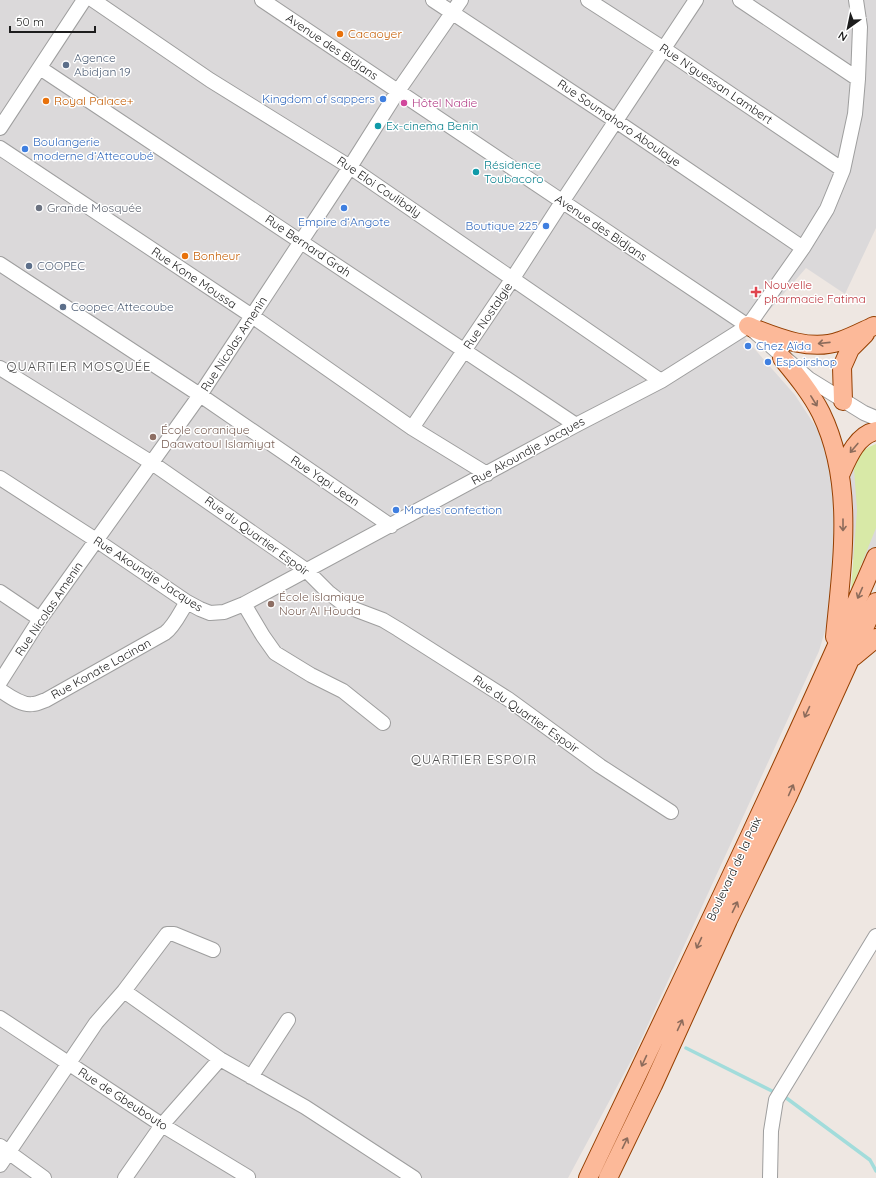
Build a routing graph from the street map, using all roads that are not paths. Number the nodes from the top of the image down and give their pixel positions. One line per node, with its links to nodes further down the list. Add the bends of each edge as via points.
1 (84, 0): 12 (street)
2 (93, 0): 18 (street, Rue Eloi Coulibaly, via 210,80)
3 (262, 0): 14 (street, Avenue des Bidjans)
4 (434, 0): 10 (street, Rue Soumahoro Aboulaye)
5 (461, 0): 10 (street, Rue Nicolas Amenin)
6 (588, 0): 11 (street, Rue N'guessan Lambert)
7 (696, 0): 11 (street, Rue Nostalgie)
8 (740, 0): 13 (street)
9 (856, 0): 13 (street, Rue Akoundje Jacques, via 860,27)
10 (453, 13): 14 (street, Rue Nicolas Amenin); 15 (street, Rue Soumahoro Aboulaye)
11 (664, 49): 15 (street, Rue Nostalgie); 19 (street, Rue N'guessan Lambert)
12 (40, 68): 16 (street); 21 (street, Rue Bernard Grah)
13 (858, 79): 19 (street, Rue Akoundje Jacques, via 855,114)
14 (398, 91): 18 (street, Rue Nicolas Amenin); 20 (street, Avenue des Bidjans)
15 (616, 120): 20 (street, Rue Nostalgie); 22 (street, Rue Soumahoro Aboulaye)
16 (0, 128)
17 (0, 148): 25 (street, Rue Kone Moussa)
18 (350, 167): 21 (street, Rue Nicolas Amenin); 24 (street, Rue Eloi Coulibaly)
19 (843, 170): 22 (street, Rue Akoundje Jacques, via 826,209)
20 (562, 202): 24 (street, Rue Nostalgie); 27 (street, Avenue des Bidjans)
21 (301, 242): 25 (street, Rue Nicolas Amenin); 28 (street, Rue Bernard Grah)
22 (803, 248): 27 (street, Rue Akoundje Jacques)
23 (0, 264): 32 (street, Rue Yapi Jean)
24 (513, 278): 28 (street, Rue Nostalgie); 31 (street, Rue Eloi Coulibaly)
25 (252, 316): 32 (street, Rue Nicolas Amenin); 36 (street, Rue Kone Moussa)
26 (875, 325): 27 (main road, one-way to 27, via 839,341 822,344 804,344); 33 (main road, via 850,349 842,366)
27 (748, 326): 29 (street, Avenue des Bidjans); 31 (street, Rue Akoundje Jacques)
28 (464, 350): 35 (street, Rue Bernard Grah); 36 (street, Rue Nostalgie)
29 (782, 358): 33 (street, Avenue des Bidjans, via 809,380); 39 (main road, one-way to 39, via 820,412 832,437)
30 (0, 368): 38 (street, Rue du Quartier Espoir)
31 (661, 381): 35 (street, Rue Akoundje Jacques)
32 (200, 395): 38 (street, Rue Nicolas Amenin); 42 (street, Rue Yapi Jean)
33 (843, 401): 34 (street, Avenue des Bidjans)
34 (876, 418)
35 (576, 425): 40 (street, Rue Akoundje Jacques)
36 (412, 428): 40 (street, Rue Kone Moussa)
37 (876, 431): 39 (main road, one-way to 39, via 850,451)
38 (152, 463): 43 (street, Rue Nicolas Amenin); 45 (street, Rue du Quartier Espoir)
39 (840, 473): 52 (main road, one-way to 52, via 843,508)
40 (487, 474): 42 (street, Rue Akoundje Jacques)
41 (0, 478): 43 (street, Rue Akoundje Jacques)
42 (390, 526): 45 (street, Rue Akoundje Jacques)
43 (96, 540): 47 (street, Rue Akoundje Jacques); 50 (street, Rue Nicolas Amenin)
44 (876, 557): 52 (main road, Boulevard de la Paix, one-way to 52)
45 (306, 570): 49 (street, Rue Akoundje Jacques); 56 (street, Rue du Quartier Espoir, via 346,606 383,620 398,629 508,699)
46 (0, 592): 50 (street)
47 (187, 602): 49 (street, Rue Akoundje Jacques, via 210,613 224,612); 54 (street, Rue Konate Lacinan, via 165,633 46,700 33,704 22,702)
48 (876, 602): 52 (main road, Boulevard de la Paix)
49 (244, 604): 55 (street, via 275,653 343,691)
50 (40, 619): 53 (street, Rue Nicolas Amenin)
51 (876, 638): 52 (main road)
52 (841, 658): 72 (main road, Boulevard de la Paix, one-way to 72, via 770,792); 73 (main road, Boulevard de la Paix, one-way to 52, via 787,798)
53 (0, 682)
54 (0, 690)
55 (383, 722)
56 (671, 812)
57 (876, 936): 74 (street, via 776,1100 771,1130)
58 (213, 950): 59 (street, via 167,934)
59 (124, 991): 62 (street); 63 (street, via 96,1023)
60 (0, 1018): 63 (street, Rue de Gbeubouto)
61 (288, 1020): 64 (street)
62 (220, 1060): 64 (street); 65 (street)
63 (68, 1063): 65 (street, Rue de Gbeubouto); 66 (street)
64 (251, 1077): 71 (street, via 305,1107)
65 (162, 1125): 68 (street, Rue de Gbeubouto); 70 (street)
66 (4, 1149): 67 (street); 69 (street)
67 (0, 1165)
68 (248, 1177)
69 (44, 1178)
70 (126, 1178)
71 (414, 1178)
72 (588, 1178)
73 (608, 1178)
74 (770, 1178)

